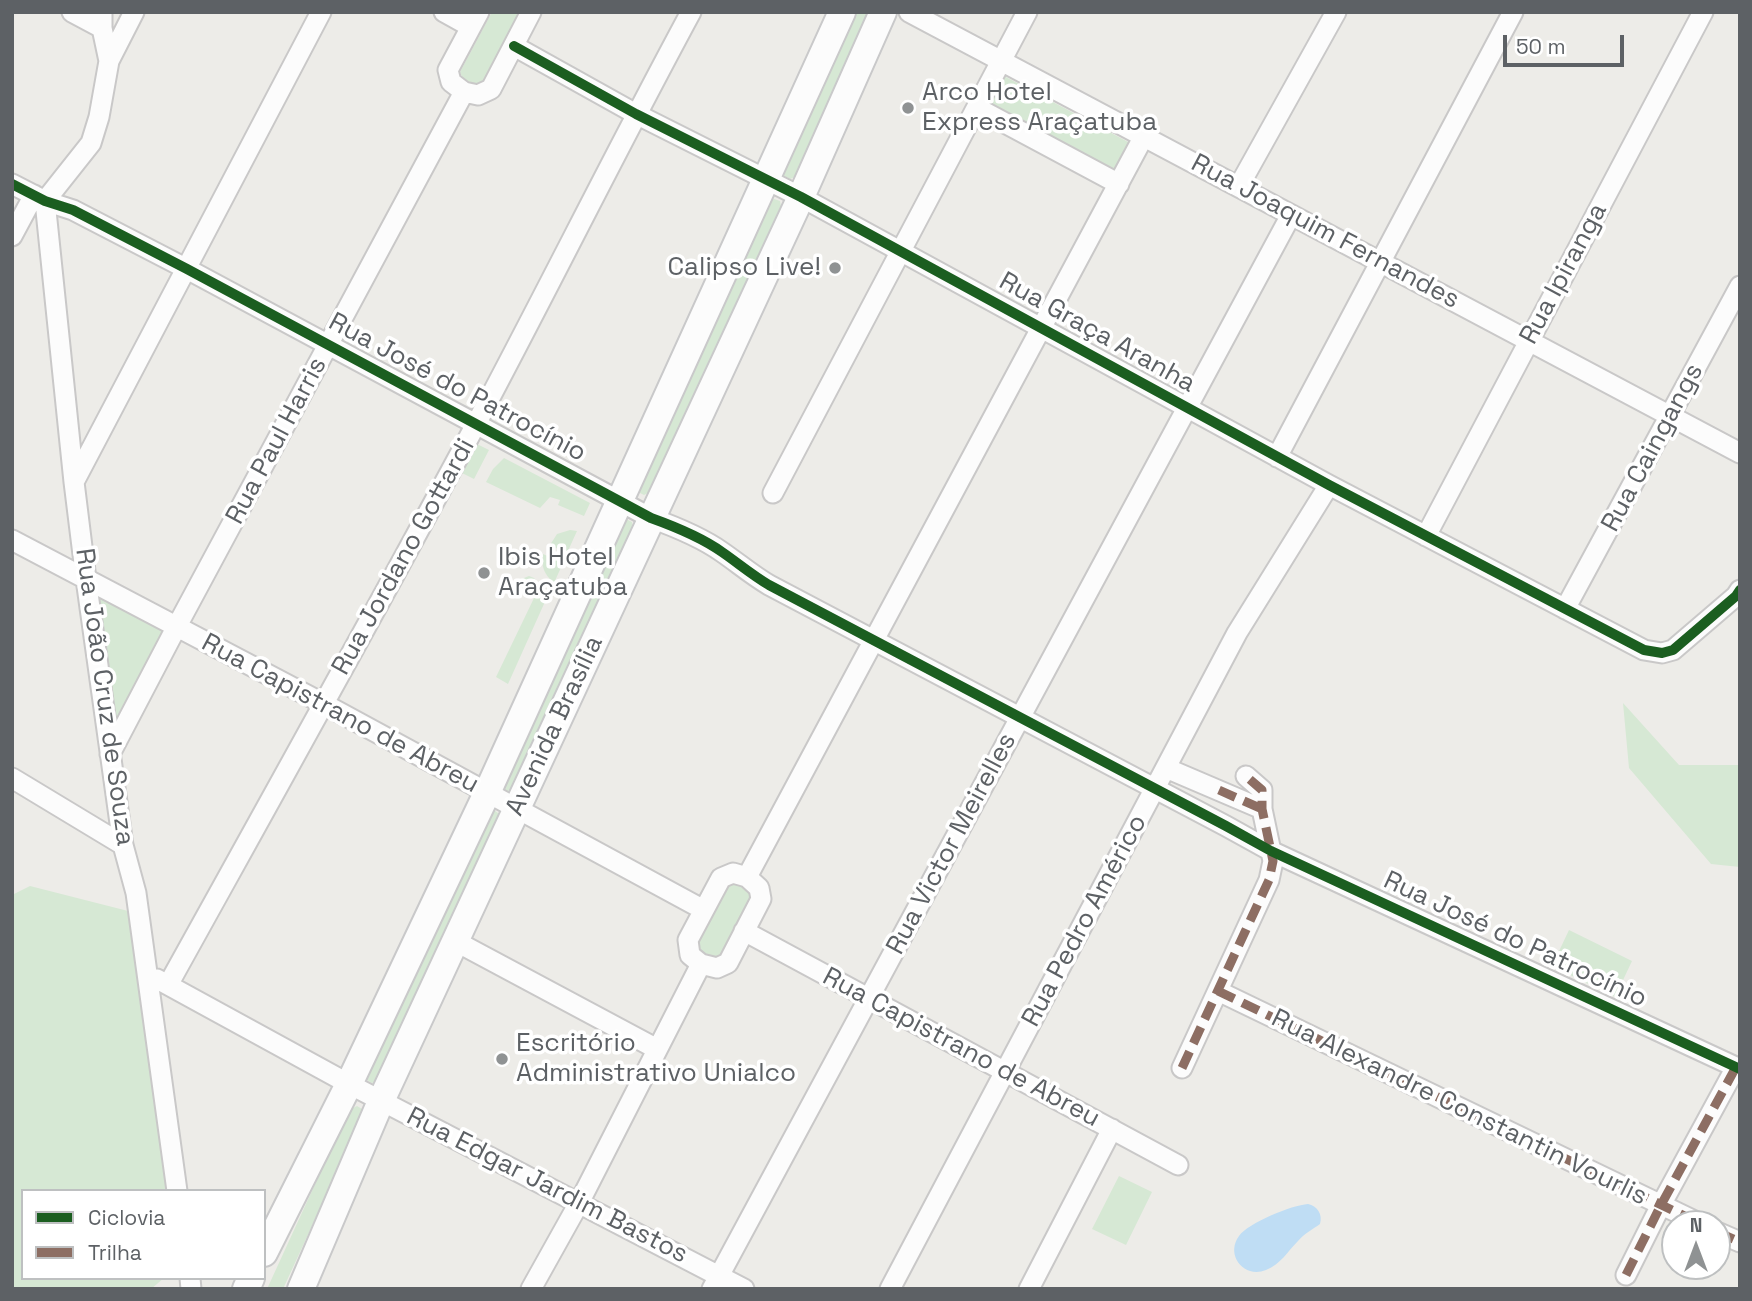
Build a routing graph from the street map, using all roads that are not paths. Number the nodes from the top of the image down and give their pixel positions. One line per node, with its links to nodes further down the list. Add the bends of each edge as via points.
1 (72, 12): 14 (street)
2 (134, 12): 18 (street)
3 (321, 12): 33 (street)
4 (444, 12): 15 (street)
5 (531, 12): 16 (street)
6 (691, 12): 21 (street, Rua Jordano Gottardi)
7 (842, 12): 23 (main road, Avenida Brasília)
8 (883, 12): 27 (main road, Avenida Brasília)
9 (909, 12): 17 (street, Rua Joaquim Fernandes)
10 (1027, 12): 17 (street)
11 (1336, 12): 26 (street)
12 (1703, 12): 36 (street, Rua Ipiranga)
13 (1512, 13): 32 (street)
14 (102, 20): 18 (street)
15 (475, 20): 19 (street, via 448,70 451,82)
16 (514, 46): 19 (street, via 491,89 478,95); 21 (street, Rua Graça Aranha)
17 (1002, 60): 20 (street); 22 (street, Rua Joaquim Fernandes)
18 (109, 61): 28 (street, via 91,142)
19 (464, 92): 37 (street, Rua Paul Harris)
20 (976, 108): 25 (street); 31 (street)
21 (636, 114): 23 (street, Rua Graça Aranha); 40 (street, Rua Jordano Gottardi)
22 (1144, 136): 25 (street); 26 (street, Rua Joaquim Fernandes)
23 (766, 180): 27 (street, Rua Graça Aranha); 46 (main road, Avenida Brasília)
24 (12, 184): 28 (street, Rua José do Patrocínio)
25 (1119, 184): 35 (street)
26 (1238, 186): 29 (street, Rua Joaquim Fernandes)
27 (801, 197): 31 (street, Rua Graça Aranha); 47 (main road, Avenida Brasília)
28 (40, 198): 30 (street); 33 (street, Rua José do Patrocínio); 43 (street, Rua João Cruz de Souza)
29 (1291, 215): 32 (street, Rua Joaquim Fernandes); 38 (street, Rua Victor Meirelles)
30 (12, 236)
31 (901, 251): 35 (street, Rua Graça Aranha); 45 (street)
32 (1381, 262): 36 (street, Rua Joaquim Fernandes); 42 (street)
33 (187, 269): 37 (street, Rua José do Patrocínio); 43 (street)
34 (1740, 286): 39 (street, Rua Caingangs)
35 (1042, 328): 38 (street, Rua Graça Aranha); 54 (street)
36 (1529, 341): 39 (street, Rua Joaquim Fernandes); 48 (street, Rua Ipiranga)
37 (329, 345): 40 (street, Rua José do Patrocínio); 53 (street, Rua Paul Harris)
38 (1187, 407): 42 (street, Rua Graça Aranha); 56 (street, Rua Victor Meirelles)
39 (1670, 416): 41 (street, Rua Joaquim Fernandes); 52 (street, Rua Caingangs)
40 (476, 424): 46 (street, Rua José do Patrocínio); 55 (street, Rua Jordano Gottardi)
41 (1740, 453)
42 (1277, 457): 44 (street, Rua Graça Aranha)
43 (74, 482): 50 (street, Rua João Cruz de Souza)
44 (1329, 485): 48 (street, Rua Graça Aranha); 58 (street, Rua Pedro Américo, via 1237,633)
45 (773, 493)
46 (618, 501): 47 (street, Rua José do Patrocínio); 63 (main road, Avenida Brasília)
47 (651, 518): 54 (street, Rua José do Patrocínio, via 705,542 760,580); 64 (main road, Avenida Brasília)
48 (1426, 536): 52 (street, Rua Graça Aranha)
49 (12, 540): 50 (street, Rua Capistrano de Abreu)
50 (86, 579): 53 (street, Rua Capistrano de Abreu); 57 (street, Rua João Cruz de Souza)
51 (1740, 590): 52 (street, Rua Graça Aranha, via 1678,647 1662,653 1644,650)
52 (1565, 609)
53 (177, 626): 55 (street, Rua Capistrano de Abreu); 57 (street, Rua Paul Harris)
54 (874, 640): 56 (street, Rua José do Patrocínio); 69 (street)
55 (324, 704): 63 (street, Rua Capistrano de Abreu); 75 (street, Rua Jordano Gottardi)
56 (1020, 717): 61 (street); 77 (street, Rua Victor Meirelles)
57 (110, 754): 67 (street, Rua João Cruz de Souza)
58 (1166, 768): 61 (street, Rua Pedro Américo); 62 (street)
59 (1245, 776): 65 (street, via 1262,790)
60 (12, 778): 67 (street)
61 (1154, 789): 66 (street, Rua José do Patrocínio); 81 (street, Rua Pedro Américo)
62 (1219, 790): 65 (street); 66 (street)
63 (486, 793): 64 (street, Rua Capistrano de Abreu); 82 (main road, Avenida Brasília)
64 (516, 809): 70 (street, Rua Capistrano de Abreu); 72 (main road, Avenida Brasília)
65 (1262, 809): 68 (street)
66 (1206, 816): 68 (street, Rua José do Patrocínio)
67 (123, 845): 74 (street, Rua João Cruz de Souza, via 136,893)
68 (1271, 851): 76 (street, via 1269,880); 80 (street, Rua José do Patrocínio)
69 (747, 877): 70 (street, via 733,873 721,878); 71 (street, via 761,899)
70 (704, 910): 73 (street, via 688,940 690,955)
71 (744, 931): 73 (street, via 728,963 717,968); 77 (street, Rua Capistrano de Abreu)
72 (455, 941): 78 (street); 83 (main road, Avenida Brasília)
73 (701, 964): 78 (street)
74 (147, 973): 75 (street, Rua Edgar Jardim Bastos); 86 (street, Rua João Cruz de Souza)
75 (168, 985): 82 (street, Rua Edgar Jardim Bastos)
76 (1218, 991): 79 (street); 88 (street, Rua Alexandre Constantin Vourlis)
77 (869, 998): 81 (street, Rua Capistrano de Abreu); 92 (street, Rua Victor Meirelles)
78 (657, 1049): 87 (street)
79 (1182, 1068)
80 (1738, 1068): 88 (street)
81 (1005, 1071): 84 (street, Rua Capistrano de Abreu); 96 (street, Rua Pedro Américo)
82 (349, 1084): 83 (street, Rua Edgar Jardim Bastos); 90 (main road, Avenida Brasília)
83 (381, 1101): 87 (street, Rua Edgar Jardim Bastos); 93 (main road, Avenida Brasília)
84 (1112, 1129): 85 (street, Rua Capistrano de Abreu); 97 (street)
85 (1178, 1165)
86 (177, 1189)
87 (579, 1203): 92 (street, Rua Edgar Jardim Bastos); 94 (street)
88 (1661, 1205): 89 (street, Rua Alexandre Constantin Vourlis); 91 (street)
89 (1672, 1210)
90 (266, 1249)
91 (1626, 1275)
92 (716, 1282): 95 (street, Rua Edgar Jardim Bastos)
93 (300, 1289)
94 (531, 1289)
95 (744, 1289)
96 (890, 1289)
97 (1030, 1289)

